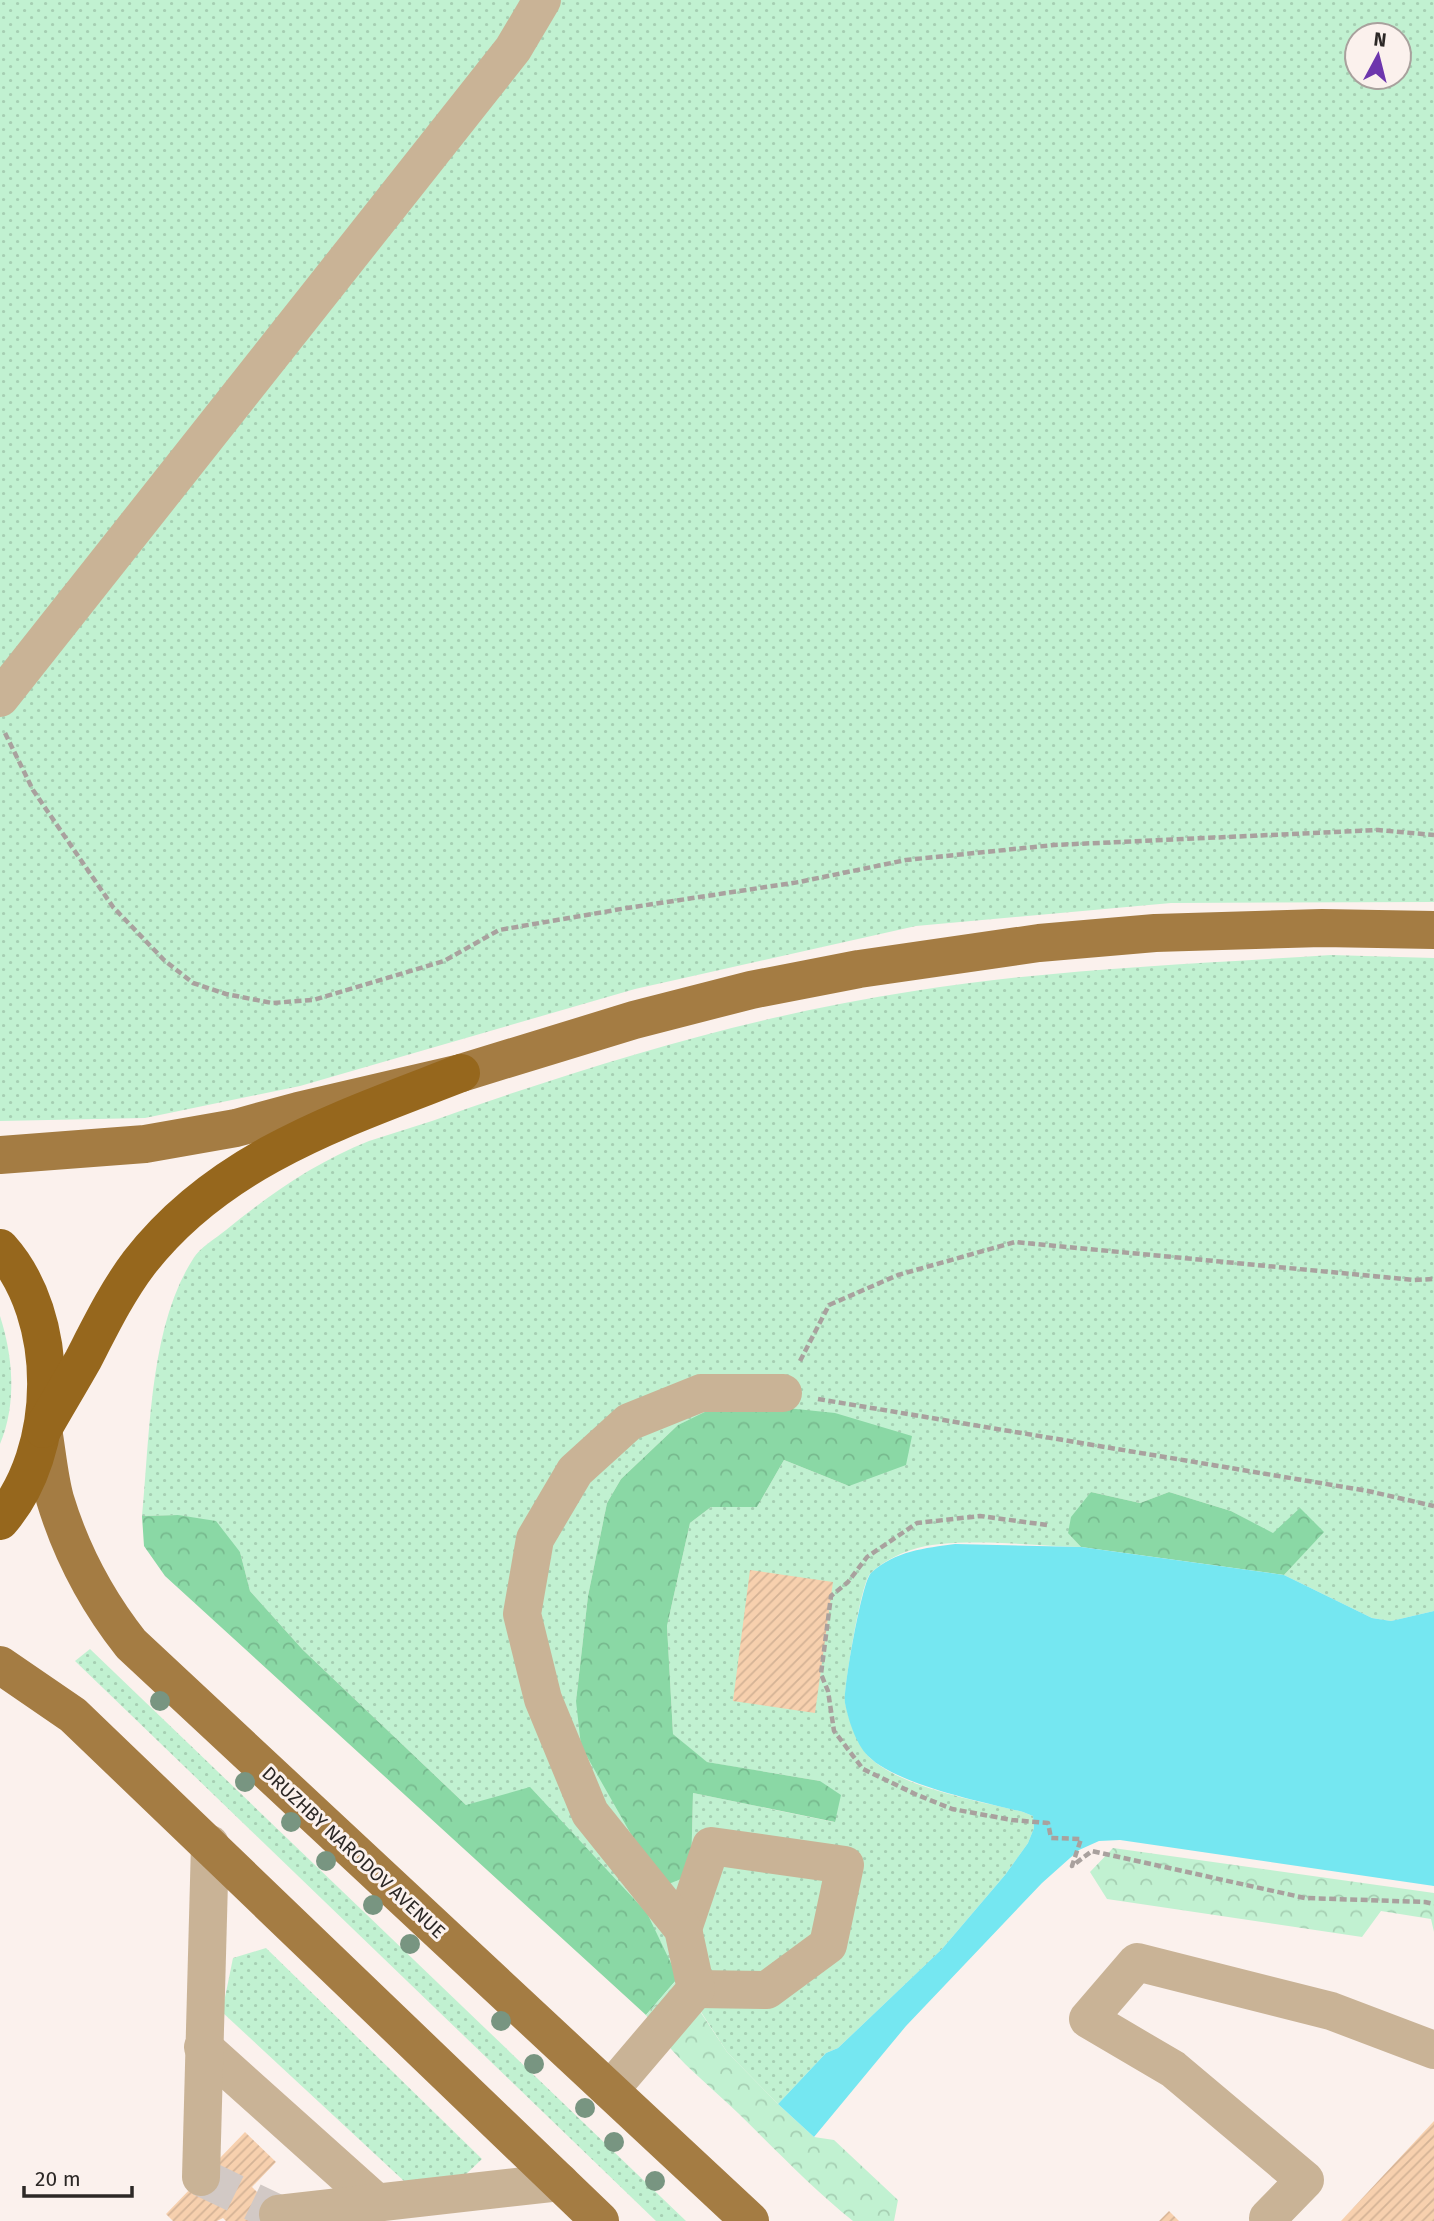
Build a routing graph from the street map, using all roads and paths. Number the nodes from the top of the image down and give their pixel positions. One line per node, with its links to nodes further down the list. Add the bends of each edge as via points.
1 (542, 0): 2 (street, via 513,49)
2 (0, 698)
3 (0, 722): 4 (path, via 33,790 113,906 156,951 193,984 272,1003 313,1000 444,961 499,930 799,883 906,860 1081,844 1378,830)
4 (1434, 835)
5 (1434, 930): 6 (main road, via 1155,933 1039,943 885,965 751,990 647,1016)
6 (461, 1073): 7 (main road, via 236,1128 145,1144); 11 (highway, via 315,1130 247,1166 200,1200 138,1264)
7 (0, 1155)
8 (0, 1248): 11 (highway, via 25,1288 40,1328 46,1369)
9 (1434, 1279): 10 (path, via 1015,1242 898,1275 829,1305)
10 (783, 1394): 12 (path, via 1368,1491); 18 (street, via 701,1392 629,1422 575,1471 535,1539 522,1614 543,1699 590,1813)
11 (43, 1429): 13 (highway, via 21,1489); 22 (main road, DRUZHBY NARODOV AVENUE, via 54,1497 70,1543 110,1618 131,1644)
12 (1434, 1507)
13 (0, 1521)
14 (1047, 1525): 17 (path, via 980,1516 916,1523 867,1557 831,1596 821,1674 834,1731 863,1769 952,1809 1048,1823 1051,1838 1082,1839 1072,1866 1092,1851 1305,1898)
15 (0, 1665): 16 (main road, via 73,1715)
16 (210, 1844): 20 (street); 24 (main road)
17 (1434, 1904)
18 (683, 1929): 19 (street); 19 (street, via 710,1846 845,1865 828,1945 767,1990)
19 (696, 1989): 22 (street)
20 (203, 2047): 23 (street); 25 (street)
21 (1434, 2050): 29 (street, via 1331,2011 1137,1962 1088,2019 1172,2069 1305,2180 1268,2218)
22 (610, 2090): 28 (main road, DRUZHBY NARODOV AVENUE)
23 (201, 2177)
24 (559, 2182): 25 (street); 27 (main road)
25 (377, 2203): 26 (street)
26 (278, 2214)
27 (600, 2221)
28 (750, 2221)
29 (1271, 2221)

